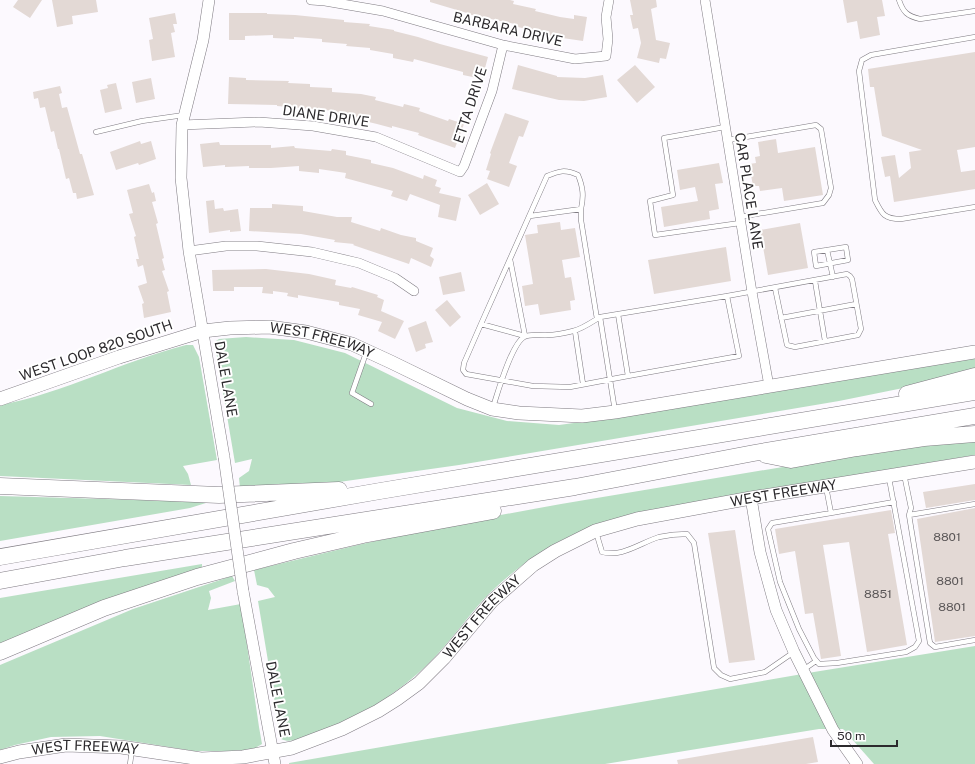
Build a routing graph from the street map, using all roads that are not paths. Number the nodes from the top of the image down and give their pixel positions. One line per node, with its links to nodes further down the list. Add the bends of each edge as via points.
1 (209, 0): 9 (street, DALE LANE, via 203,40)
2 (311, 0): 8 (street, BARBARA DRIVE, via 383,11)
3 (609, 0): 8 (street, BARBARA DRIVE, via 606,17 606,56 575,59)
4 (705, 0): 10 (street, CAR PLACE LANE)
5 (899, 0): 6 (lane, via 907,15 920,19)
6 (975, 11)
7 (975, 37): 14 (lane, via 871,54 862,60 859,71 875,200 882,214 890,219 901,220)
8 (503, 45): 13 (street, ETTA DRIVE, via 492,92)
9 (184, 120): 11 (lane, via 142,121); 13 (street, DIANE DRIVE, via 313,126 376,137); 19 (street, DALE LANE, via 181,178)
10 (725, 127): 12 (street, CAR PLACE LANE); 17 (lane, via 664,138 674,195 650,201 655,235)
11 (96, 132)
12 (727, 140): 17 (street, CAR PLACE LANE); 17 (lane, via 816,125 820,129 831,188 823,203)
13 (460, 172)
14 (975, 207)
15 (581, 209): 16 (lane); 16 (lane, via 583,197 578,175 569,171 556,172 547,176); 31 (lane)
16 (530, 216): 20 (lane)
17 (740, 220): 26 (street, CAR PLACE LANE)
18 (827, 250): 21 (lane); 21 (lane, via 814,252 816,266); 21 (lane, via 846,246 848,260)
19 (189, 251): 25 (street, via 226,246 257,246 312,252 359,264 395,278); 35 (street, DALE LANE)
20 (510, 259): 33 (lane); 36 (lane)
21 (830, 263): 22 (lane)
22 (833, 277): 23 (lane); 28 (lane, via 847,274 850,276)
23 (814, 281): 24 (lane); 29 (lane)
24 (775, 288): 26 (lane); 32 (lane)
25 (414, 291)
26 (752, 292): 27 (lane); 45 (street, CAR PLACE LANE)
27 (727, 296): 30 (lane); 40 (lane, via 738,356)
28 (856, 304): 29 (lane); 37 (lane, via 861,329 858,335)
29 (820, 311): 32 (lane); 37 (lane)
30 (618, 314): 31 (lane); 40 (lane)
31 (599, 318): 34 (lane); 42 (lane)
32 (781, 318): 37 (lane, via 787,345 790,347)
33 (481, 324): 36 (lane); 43 (lane, via 464,363 464,370 466,374)
34 (575, 330): 36 (lane); 44 (lane)
35 (203, 331): 38 (main road, WEST FREEWAY, via 269,327 306,332 352,344); 47 (main road, WEST LOOP 820 SOUTH); 79 (street, DALE LANE, bridge, via 243,592)
36 (524, 336): 43 (lane, via 517,343)
37 (825, 341)
38 (367, 351): 48 (lane, via 352,393); 49 (main road, WEST FREEWAY)
39 (975, 352): 45 (main road, WEST FREEWAY)
40 (628, 376): 42 (lane)
41 (975, 376): 51 (highway, via 876,400)
42 (609, 379): 44 (lane); 50 (lane)
43 (502, 380): 44 (lane, via 533,386 570,387); 49 (lane)
44 (583, 384)
45 (769, 386): 50 (main road, WEST FREEWAY)
46 (975, 392): 51 (highway)
47 (0, 399)
48 (371, 404)
49 (493, 409): 50 (main road, WEST FREEWAY, via 518,413 582,416)
50 (615, 412)
51 (855, 412): 61 (highway)
52 (975, 416): 54 (highway)
53 (975, 434): 54 (highway, via 916,439 791,460)
54 (754, 453): 60 (highway)
55 (975, 462): 56 (main road, WEST FREEWAY)
56 (904, 472): 57 (main road, WEST FREEWAY); 67 (lane, via 911,508)
57 (889, 475): 58 (main road, WEST FREEWAY); 63 (lane)
58 (826, 485): 62 (main road, WEST FREEWAY); 66 (lane)
59 (0, 486): 61 (highway, via 219,495)
60 (575, 487): 71 (highway, via 133,557); 73 (highway, via 532,503 355,537 197,578 104,608)
61 (380, 491): 65 (highway)
62 (751, 498): 68 (main road, WEST FREEWAY, via 637,518); 74 (street, via 764,570 776,610)
63 (894, 502): 66 (lane); 75 (lane, via 919,641 906,652 837,663 819,664)
64 (975, 504): 67 (lane)
65 (259, 512): 69 (highway, via 220,510); 70 (highway)
66 (831, 513): 75 (lane, via 772,523 768,529 780,582 799,629)
67 (909, 515): 72 (lane, via 930,643 935,647)
68 (595, 531): 74 (lane, via 602,552 610,555 658,538 687,534 694,544 714,668 720,675 730,679 765,672); 79 (main road, WEST FREEWAY, via 533,565 492,602 419,683 397,699 342,729 292,748)
69 (0, 547)
70 (0, 557)
71 (0, 581)
72 (975, 640)
73 (0, 652)
74 (794, 652): 76 (street)
75 (816, 661): 76 (lane)
76 (803, 670): 80 (street)
77 (133, 749): 78 (main road, WEST FREEWAY, via 66,745); 79 (main road, WEST FREEWAY, via 201,759); 81 (lane)
78 (0, 757)
79 (274, 758)
80 (853, 763)
81 (130, 764)

